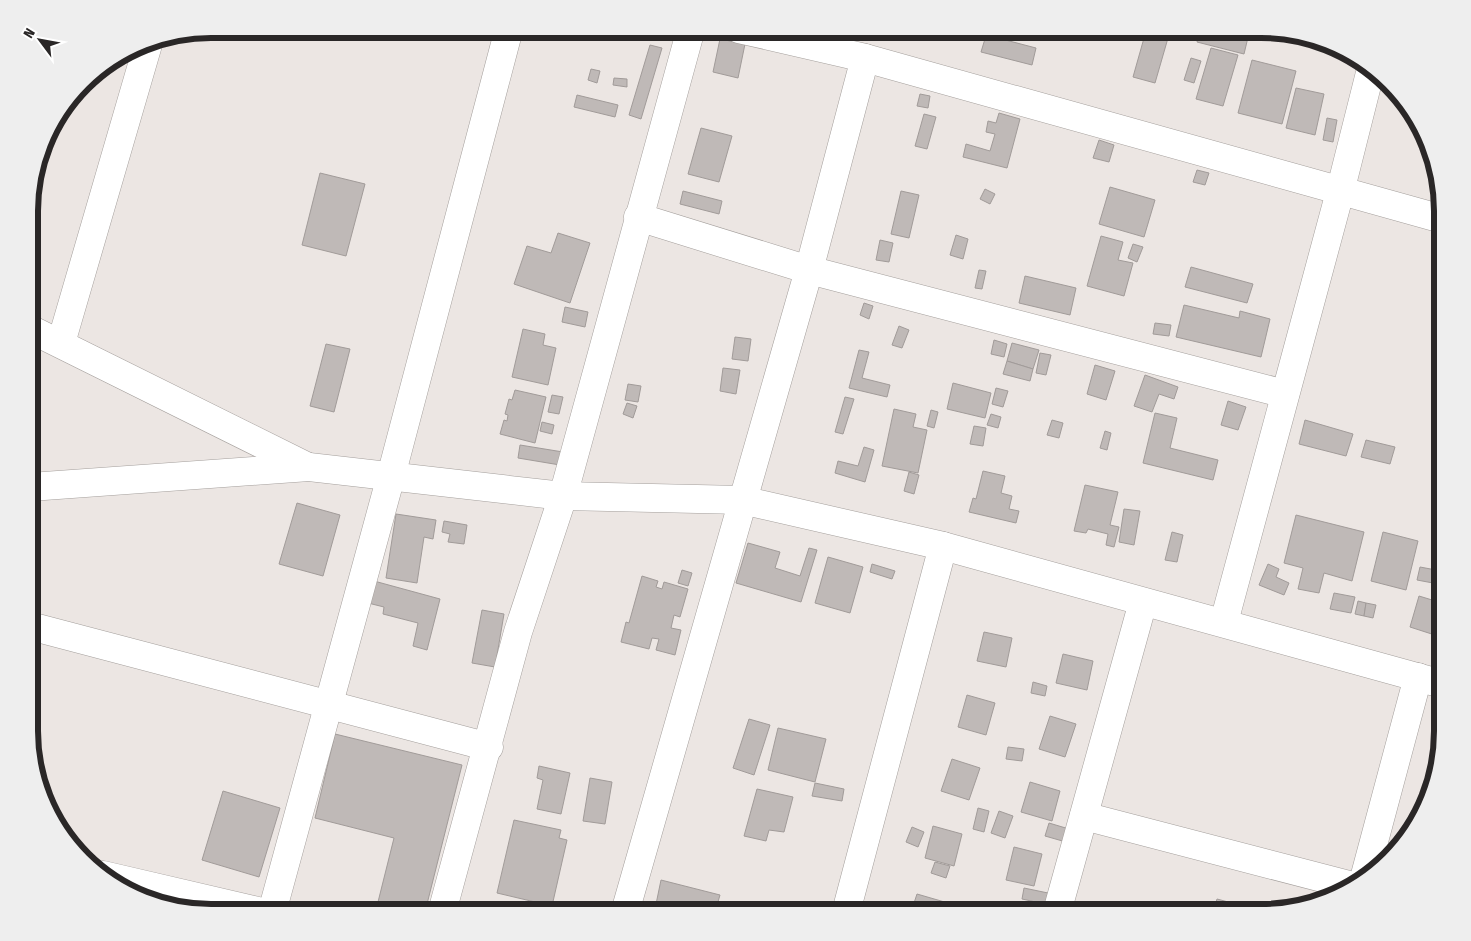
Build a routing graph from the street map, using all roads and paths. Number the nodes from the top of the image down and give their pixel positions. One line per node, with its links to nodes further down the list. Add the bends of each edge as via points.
1 (507, 38): 15 (street)
2 (688, 38): 8 (street)
3 (778, 38): 5 (street)
4 (146, 50): 12 (street)
5 (865, 58): 7 (street); 10 (street)
6 (1368, 75): 7 (street)
7 (1340, 192): 9 (street); 13 (street)
8 (638, 217): 10 (street); 17 (street)
9 (1433, 217)
10 (809, 270): 13 (street); 18 (street)
11 (38, 332): 12 (street)
12 (62, 343): 14 (street)
13 (1284, 394): 21 (street)
14 (309, 467): 15 (street); 16 (street)
15 (391, 476): 17 (street); 24 (street)
16 (38, 486)
17 (563, 496): 18 (street); 25 (street, via 518,632)
18 (742, 500): 19 (street); 35 (street)
19 (943, 546): 20 (street); 30 (street)
20 (1143, 602): 21 (street); 26 (street)
21 (1224, 622): 23 (street)
22 (38, 628): 24 (street)
23 (1430, 680): 27 (street)
24 (327, 704): 25 (street); 33 (street)
25 (489, 746): 34 (street)
26 (1084, 816): 29 (street); 31 (street)
27 (1368, 866)
28 (124, 880): 32 (street)
29 (1341, 883)
30 (848, 903)
31 (1059, 903)
32 (228, 904)
33 (274, 904)
34 (444, 904)
35 (627, 904)

